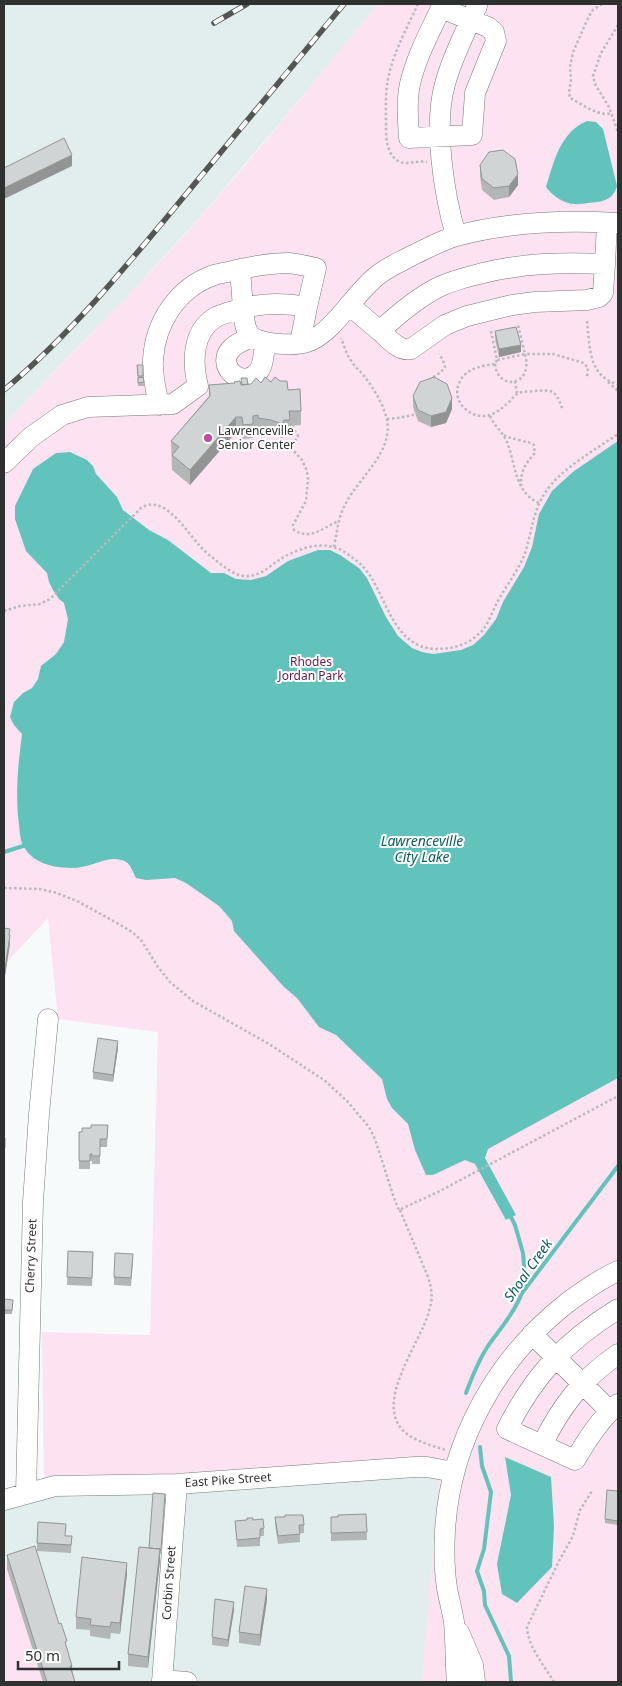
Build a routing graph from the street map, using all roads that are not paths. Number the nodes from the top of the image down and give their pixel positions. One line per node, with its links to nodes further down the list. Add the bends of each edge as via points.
1 (474, 13): 2 (street, via 444,85); 2 (street, via 496,38 475,93 472,135); 2 (street, via 441,8 410,85 407,107 409,138)
2 (441, 137): 4 (street, via 446,188)
3 (613, 223): 4 (street, via 545,222); 5 (street)
4 (456, 236): 7 (street, via 379,274)
5 (605, 264): 10 (street, via 540,263 472,276 437,288); 10 (street, via 603,294 594,299 535,302 490,309 445,325 406,350)
6 (240, 269): 8 (street, via 290,263 316,268); 9 (street); 12 (street, via 196,284 170,308 156,339 152,362)
7 (349, 304): 10 (street); 11 (street, via 320,335)
8 (308, 307): 9 (street, via 274,305); 11 (street)
9 (243, 308): 11 (street, via 248,333 259,339); 12 (street, via 215,318 200,334 193,361 198,386 173,404)
10 (380, 330)
11 (300, 343)
12 (159, 405): 13 (street, via 88,407 62,415 30,437)
13 (4, 463)
14 (48, 1019): 25 (street, Cherry Street, via 33,1202)
15 (618, 1271): 17 (street, via 581,1292)
16 (618, 1309): 19 (street, via 584,1332)
17 (532, 1334): 19 (street); 23 (street, via 511,1358 477,1412)
18 (618, 1354): 20 (street)
19 (555, 1358): 20 (street); 22 (street, via 523,1399 507,1429)
20 (582, 1384): 21 (street); 22 (street, via 555,1419)
21 (614, 1407): 22 (street, via 575,1460)
22 (542, 1445)
23 (454, 1472): 24 (street, East Pike Street, via 414,1467); 27 (street, via 445,1547 447,1587)
24 (177, 1484): 25 (street, East Pike Street, via 55,1486); 28 (street, Corbin Street)
25 (26, 1493): 26 (street, East Pike Street)
26 (4, 1500)
27 (454, 1620): 30 (street); 31 (street, via 472,1665)
28 (162, 1681): 29 (street)
29 (187, 1682)
30 (457, 1682)
31 (475, 1682)

